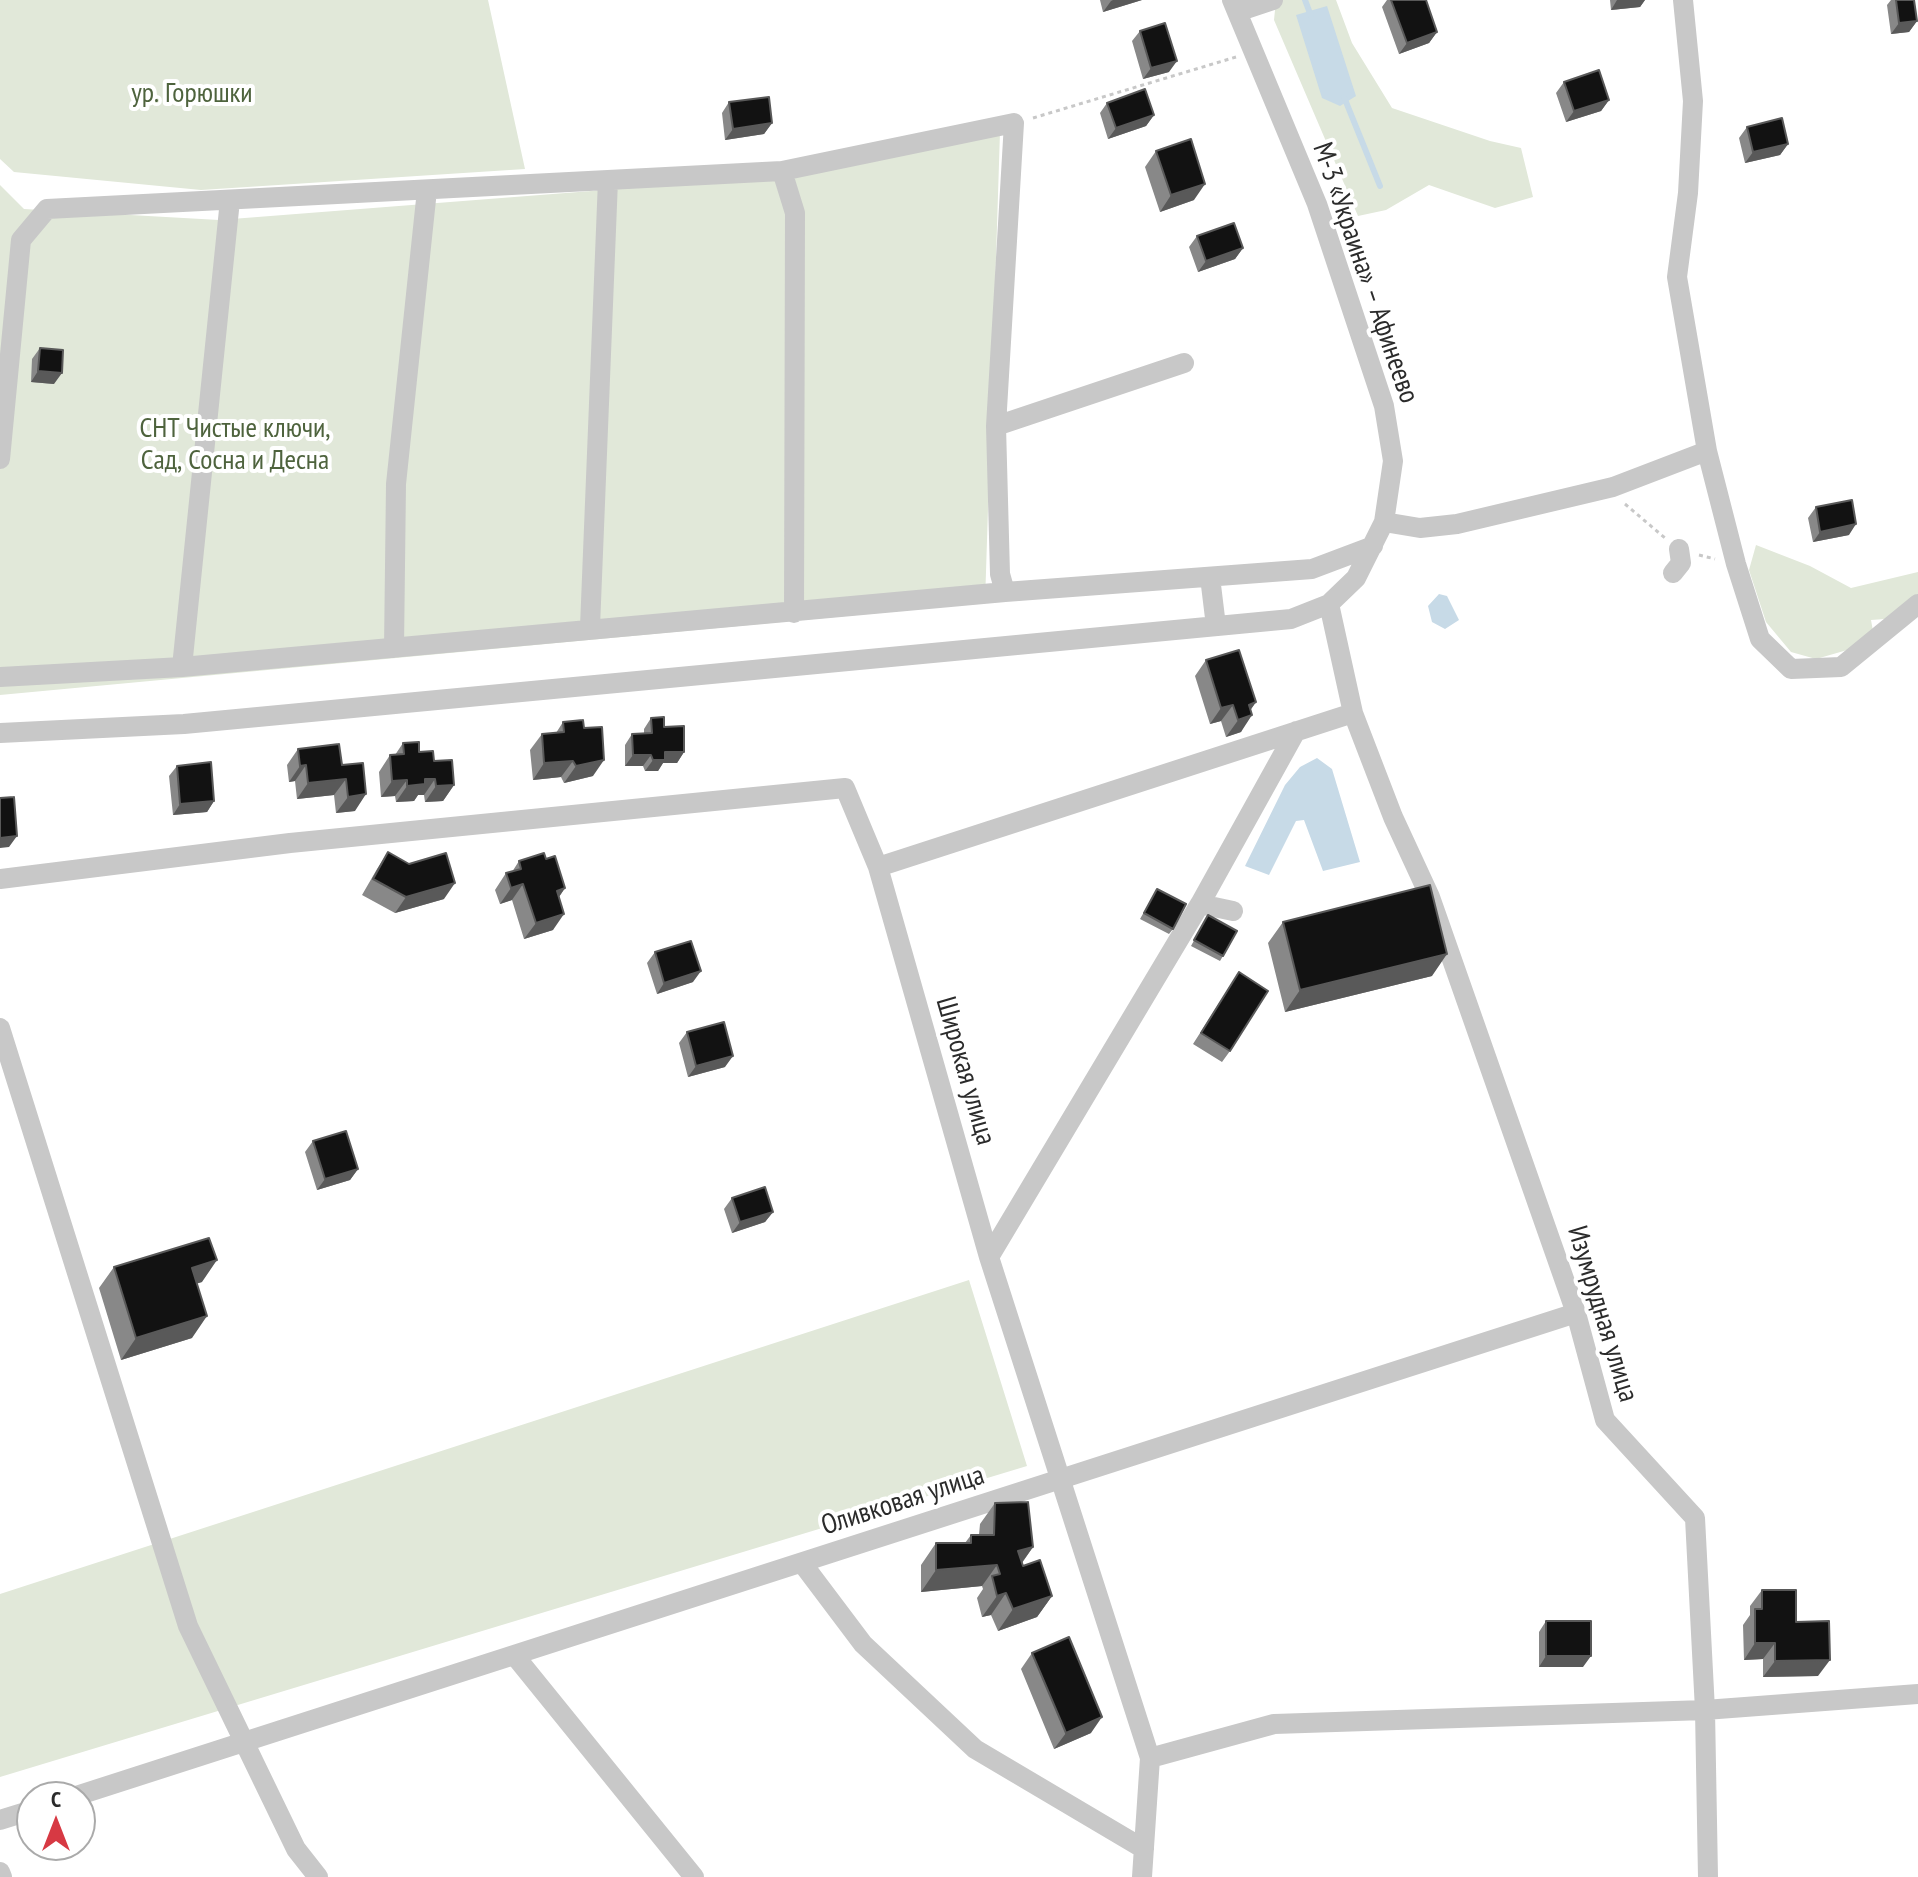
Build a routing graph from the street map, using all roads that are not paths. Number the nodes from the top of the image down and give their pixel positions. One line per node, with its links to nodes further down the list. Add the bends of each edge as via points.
1 (1273, 0): 3 (street)
2 (1683, 0): 11 (street, via 1693,101 1677,277)
3 (1235, 6): 13 (street, М-3 «Украина» – Афинеево, via 1317,204 1384,406 1393,461)
4 (782, 171): 5 (street); 10 (street, via 1014,123); 21 (street, via 795,213)
5 (608, 180): 6 (street); 23 (street)
6 (427, 190): 7 (street); 24 (street, via 396,484)
7 (230, 200): 9 (street, via 47,209 21,240); 25 (street)
8 (1184, 363): 10 (street)
9 (3, 403): 12 (street)
10 (996, 426): 18 (street)
11 (1707, 451): 13 (street, via 1613,487 1457,524 1420,528); 20 (street, via 1760,639 1791,669 1841,667)
12 (0, 459)
13 (1384, 522): 14 (street, М-3 «Украина» – Афинеево)
14 (1373, 546): 17 (street, via 1312,569); 19 (street, М-3 «Украина» – Афинеево, via 1356,578)
15 (1679, 549): 16 (street, via 1681,563)
16 (1673, 573)
17 (1210, 577): 18 (street); 22 (street)
18 (1002, 583): 21 (street)
19 (1329, 604): 22 (street, via 1291,619); 27 (street)
20 (1918, 604)
21 (794, 613): 23 (street)
22 (1216, 626): 29 (street, via 184,724)
23 (590, 627): 24 (street)
24 (394, 648): 25 (street)
25 (182, 667): 26 (street)
26 (0, 677)
27 (1353, 713): 28 (street); 36 (street, Изумрудная улица, via 1430,897)
28 (1296, 731): 30 (street); 32 (street)
29 (0, 733)
30 (878, 867): 31 (street, Широкая улица, via 845,788 306,841); 35 (street, Широкая улица)
31 (0, 879)
32 (1200, 904): 33 (street); 35 (street)
33 (1233, 911)
34 (0, 1028): 42 (street, via 188,1626)
35 (989, 1257): 37 (street, Широкая улица)
36 (1576, 1313): 37 (street, Оливковая улица); 41 (street, Изумрудная улица, via 1605,1420 1695,1518)
37 (1060, 1479): 38 (street, Оливковая улица); 43 (street, Широкая улица)
38 (802, 1563): 39 (street, Оливковая улица); 45 (street, via 863,1644 975,1749)
39 (515, 1656): 42 (street, Оливковая улица); 47 (street)
40 (1918, 1694): 41 (street)
41 (1705, 1710): 43 (street, via 1274,1724); 49 (street, Изумрудная улица)
42 (247, 1743): 44 (street, Оливковая улица); 46 (street, via 296,1849)
43 (1150, 1758): 45 (street, Широкая улица)
44 (96, 1790)
45 (1144, 1849): 48 (street, Широкая улица)
46 (318, 1877)
47 (694, 1877)
48 (1142, 1877)
49 (1708, 1877)

